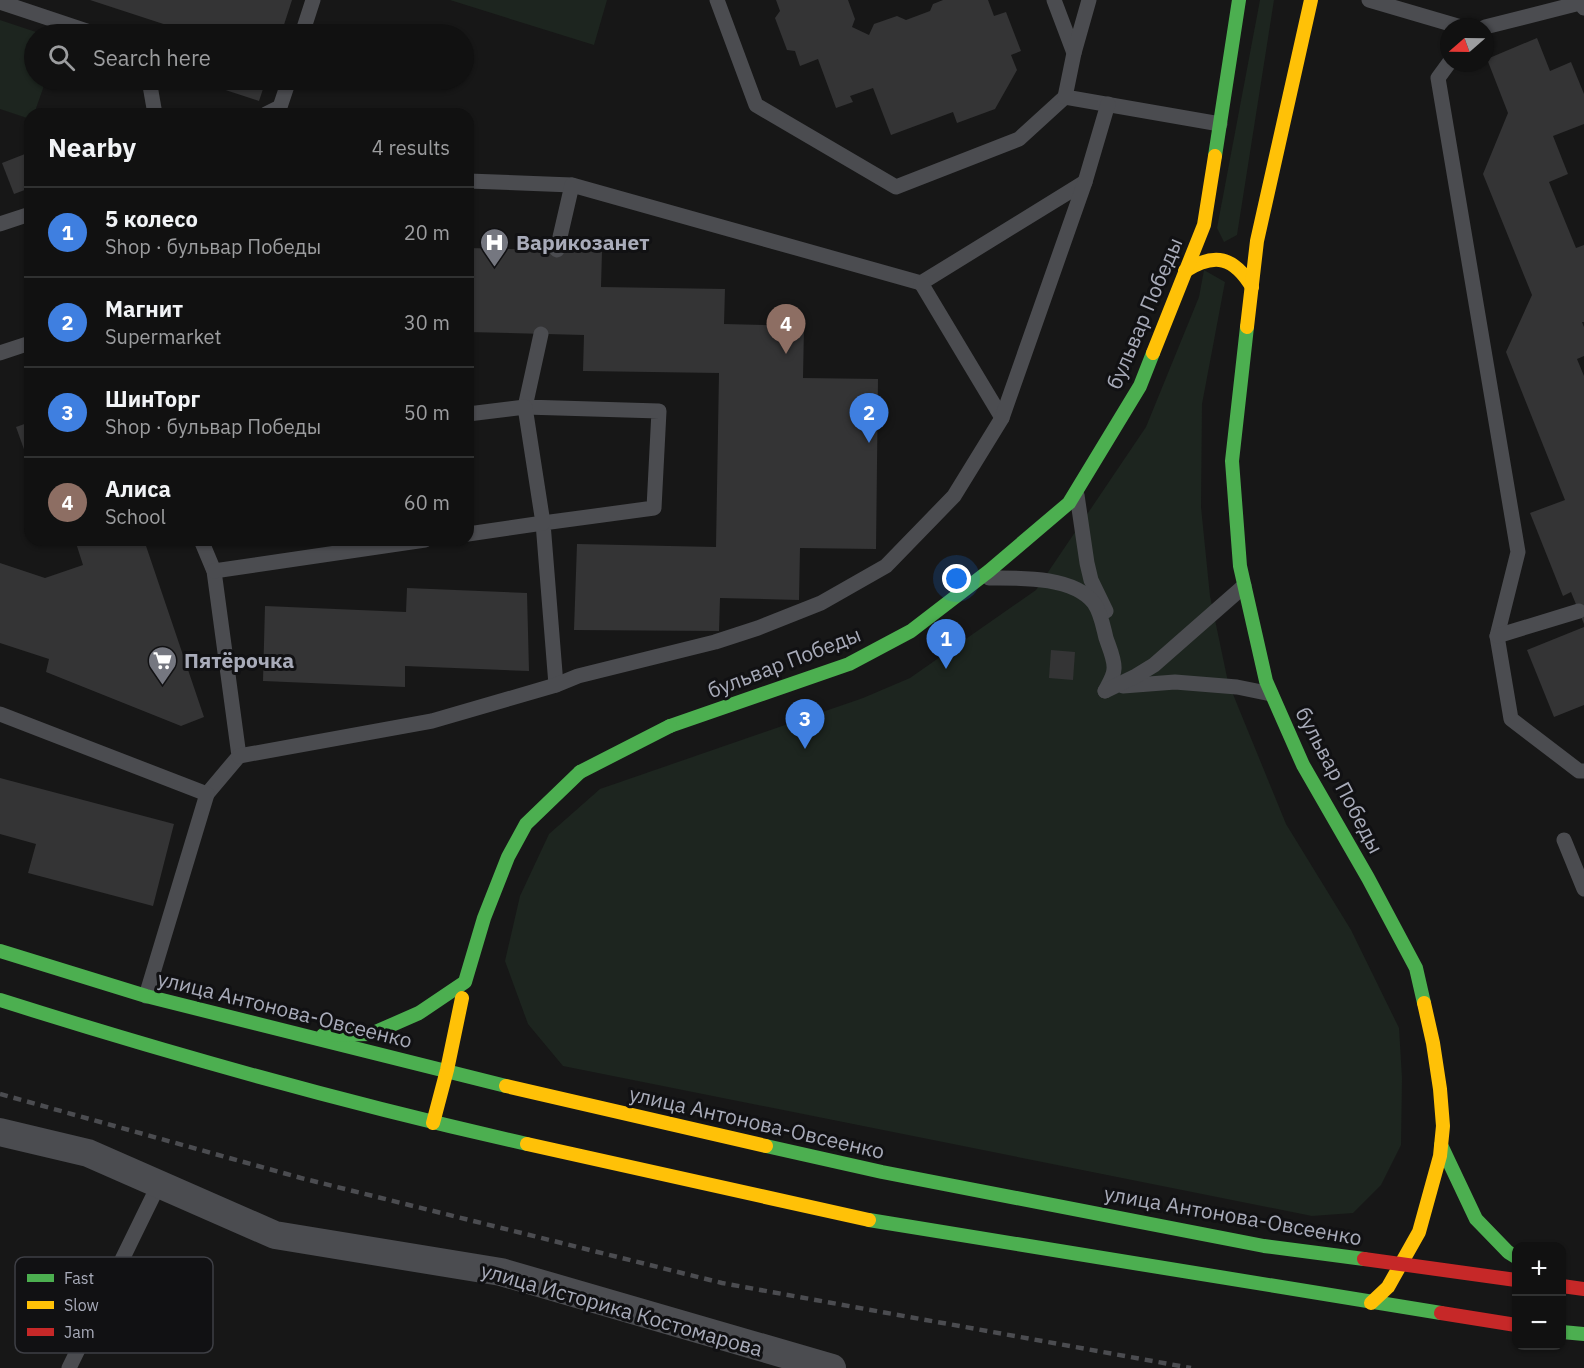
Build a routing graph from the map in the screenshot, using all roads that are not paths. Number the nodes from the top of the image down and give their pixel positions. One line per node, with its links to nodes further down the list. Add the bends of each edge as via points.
1 (313, 0): 12 (lane)
2 (717, 0): 18 (lane, via 756,105 896,187 1019,139)
3 (1054, 0): 14 (lane)
4 (1089, 0): 14 (lane)
5 (1239, 0): 22 (main road, бульвар Победы)
6 (1311, 0): 29 (main road, бульвар Победы)
7 (1369, 0): 10 (lane)
8 (0, 2): 11 (lane)
9 (1581, 4): 13 (lane)
10 (1440, 21)
11 (66, 24)
12 (306, 24)
13 (1494, 25)
14 (1074, 53): 18 (lane)
15 (1442, 72): 49 (lane, via 1438,78 1518,552)
16 (150, 90): 20 (lane)
17 (286, 90): 21 (lane)
18 (1065, 97): 19 (lane)
19 (1108, 104): 22 (lane); 24 (lane)
20 (153, 108)
21 (278, 108)
22 (1220, 124): 28 (main road, бульвар Победы)
23 (474, 181): 25 (lane)
24 (1085, 182): 32 (lane); 39 (lane)
25 (572, 185): 30 (lane); 32 (lane)
26 (24, 216): 27 (lane)
27 (0, 224)
28 (1204, 225): 29 (main road, via 1213,245 1224,254 1242,252); 31 (main road, бульвар Победы)
29 (1257, 241): 33 (main road, бульвар Победы)
30 (557, 250)
31 (1185, 271): 33 (main road, via 1198,261 1222,260 1236,265); 40 (main road, бульвар Победы, via 1140,386)
32 (921, 283): 39 (lane)
33 (1252, 287): 47 (main road, бульвар Победы, via 1232,461)
34 (541, 334): 37 (lane)
35 (24, 345): 36 (lane)
36 (0, 352)
37 (525, 407): 38 (lane); 41 (lane); 41 (lane, via 659,411 654,508)
38 (474, 413)
39 (1002, 418): 50 (lane, via 954,496 886,566 821,603 758,628)
40 (1076, 492): 46 (main road, бульвар Победы, via 1069,503); 51 (lane, via 1091,580 1118,646 1120,673)
41 (543, 523): 42 (lane); 50 (lane)
42 (474, 533)
43 (204, 546): 45 (lane)
44 (384, 546): 45 (lane)
45 (214, 571): 54 (lane)
46 (980, 578): 51 (lane, via 1047,580 1086,595 1102,621 1111,653 1114,670); 60 (main road, бульвар Победы, via 910,631 849,664 670,726 580,772 526,824 507,856)
47 (1244, 586): 51 (lane, via 1154,665); 52 (main road, бульвар Победы)
48 (1578, 611): 49 (lane)
49 (1497, 636): 55 (lane, via 1511,719)
50 (556, 685): 54 (lane, via 432,721)
51 (1105, 691): 52 (lane, via 1175,682)
52 (1271, 694): 67 (main road, бульвар Победы, via 1303,765 1416,968 1440,1089)
53 (0, 714): 56 (lane)
54 (239, 756): 56 (lane)
55 (1584, 771)
56 (207, 794): 61 (lane)
57 (1564, 840): 58 (lane)
58 (1584, 889)
59 (0, 951): 61 (main road, улица Антонова-Овсеенко)
60 (465, 982): 63 (main road, via 419,1013 371,1034); 64 (main road, бульвар Победы)
61 (146, 996): 63 (main road, улица Антонова-Овсеенко)
62 (0, 1000): 65 (main road, via 130,1041)
63 (301, 1035): 64 (main road, улица Антонова-Овсеенко)
64 (447, 1070): 65 (main road, бульвар Победы); 71 (main road, улица Антонова-Овсеенко, via 882,1172 1264,1246)
65 (433, 1123): 75 (main road, via 877,1222)
66 (0, 1132): 68 (street, улица Историка Костомарова, via 88,1154)
67 (1441, 1145): 69 (main road, бульвар Победы, via 1476,1219); 71 (main road, бульвар Победы, via 1419,1232)
68 (158, 1186): 70 (lane); 81 (street, улица Историка Костомарова, via 275,1235 501,1272)
69 (1512, 1254)
70 (123, 1257)
71 (1401, 1264): 72 (main road, улица Антонова-Овсеенко); 75 (main road, бульвар Победы, via 1388,1287)
72 (1512, 1279)
73 (1566, 1286): 74 (main road)
74 (1584, 1289)
75 (1371, 1303): 76 (main road)
76 (1512, 1324)
77 (1566, 1332): 78 (main road)
78 (1584, 1334)
79 (76, 1353): 80 (lane)
80 (69, 1368)
81 (832, 1368)

